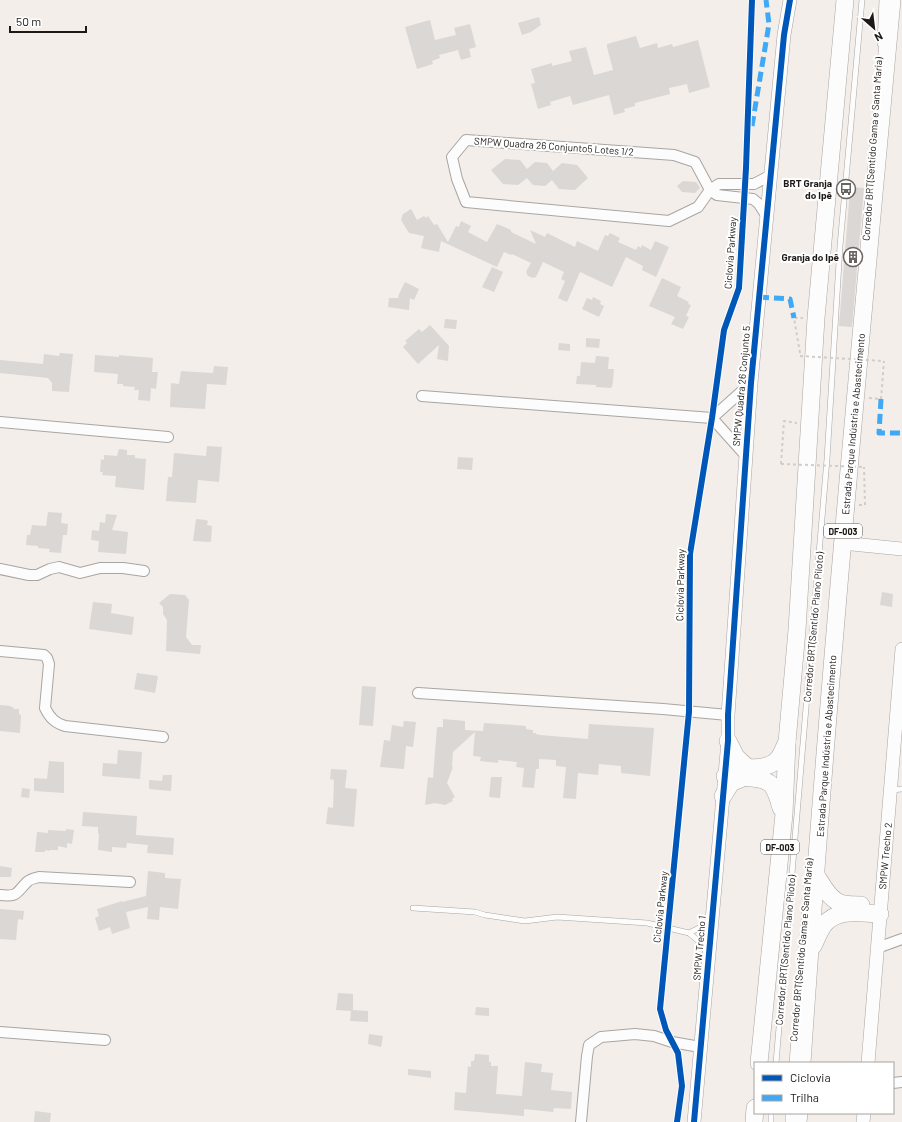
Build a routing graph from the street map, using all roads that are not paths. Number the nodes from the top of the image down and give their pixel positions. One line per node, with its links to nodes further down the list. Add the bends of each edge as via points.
1 (780, 0): 7 (street, SMPW Quadra 26 Conjunto 5)
2 (790, 0): 7 (street, SMPW Quadra 26 Conjunto 5)
3 (846, 0): 30 (highway, DF-003, via 816,318 797,630)
4 (862, 0): 51 (lane, Corredor BRT(Sentido Plano Piloto), via 840,246 827,459)
5 (882, 0): 8 (lane, Corredor BRT(Sentido Gama e Santa Maria))
6 (892, 0): 15 (highway, Estrada Parque Indústria e Abastecimento / DF-003)
7 (784, 35): 10 (street, SMPW Quadra 26 Conjunto 5)
8 (879, 52)
9 (872, 144): 15 (lane, Corredor BRT(Sentido Gama e Santa Maria))
10 (771, 175): 11 (street, via 754,184 719,184); 12 (street, SMPW Quadra 26 Conjunto 5)
11 (710, 190): 11 (street, SMPW Quadra 26 Conjunto5 Lotes 1/2, via 695,162 674,155 466,140 452,156 466,202 669,220 698,207); 12 (street, via 717,195 753,199 760,204)
12 (766, 215): 13 (street, SMPW Quadra 26 Conjunto 5)
13 (751, 382): 16 (street); 19 (street, SMPW Quadra 26 Conjunto 5)
14 (422, 396): 16 (street)
15 (852, 405): 20 (highway, Estrada Parque Indústria e Abastecimento / DF-003)
16 (712, 418): 19 (street)
17 (0, 422): 18 (street)
18 (168, 437)
19 (746, 456): 27 (street, SMPW Quadra 26 Conjunto 5)
20 (842, 543): 21 (street); 36 (highway, Estrada Parque Indústria e Abastecimento / DF-003)
21 (902, 549)
22 (0, 569): 23 (street, via 29,576 59,567 80,573 100,568)
23 (144, 571)
24 (902, 649): 33 (street, SMPW Trecho 2)
25 (0, 651): 28 (street, via 44,655 47,658 49,664 46,708 53,721 65,726)
26 (418, 693): 27 (street)
27 (728, 715): 29 (street, SMPW Quadra 26 Conjunto 5)
28 (163, 737)
29 (728, 741): 31 (street, SMPW Quadra 26 Conjunto 5); 32 (highway)
30 (787, 742): 32 (highway, via 778,759); 35 (highway, DF-003)
31 (725, 771): 32 (highway); 34 (street, SMPW Trecho 1)
32 (746, 773): 34 (highway, via 731,784); 35 (highway, via 771,784)
33 (896, 790): 40 (street, SMPW Trecho 2)
34 (723, 796): 41 (street, SMPW Trecho 1)
35 (784, 814): 50 (highway, DF-003)
36 (811, 878): 40 (highway, via 835,900); 46 (highway, Estrada Parque Indústria e Abastecimento / DF-003); 52 (lane, Corredor BRT(Sentido Gama e Santa Maria))
37 (130, 882): 38 (street, via 39,877 27,881 16,894)
38 (0, 895)
39 (413, 908): 42 (lane, via 475,912 525,921 557,917 647,923)
40 (880, 910): 44 (street, SMPW Trecho 2); 46 (highway, via 844,913 833,917 824,926)
41 (712, 917): 42 (lane, via 699,928); 45 (street, SMPW Trecho 1)
42 (689, 932): 45 (lane)
43 (902, 939): 44 (street)
44 (877, 948): 54 (street, SMPW Trecho 2)
45 (709, 950): 49 (street, SMPW Trecho 1)
46 (810, 952): 53 (highway, Estrada Parque Indústria e Abastecimento / DF-003)
47 (0, 1032): 48 (street)
48 (105, 1040)
49 (700, 1047): 55 (street, via 635,1034 601,1037 589,1045); 56 (street, SMPW Trecho 1)
50 (759, 1062)
51 (776, 1062)
52 (792, 1062)
53 (802, 1062)
54 (868, 1062)
55 (581, 1122)
56 (694, 1122)

